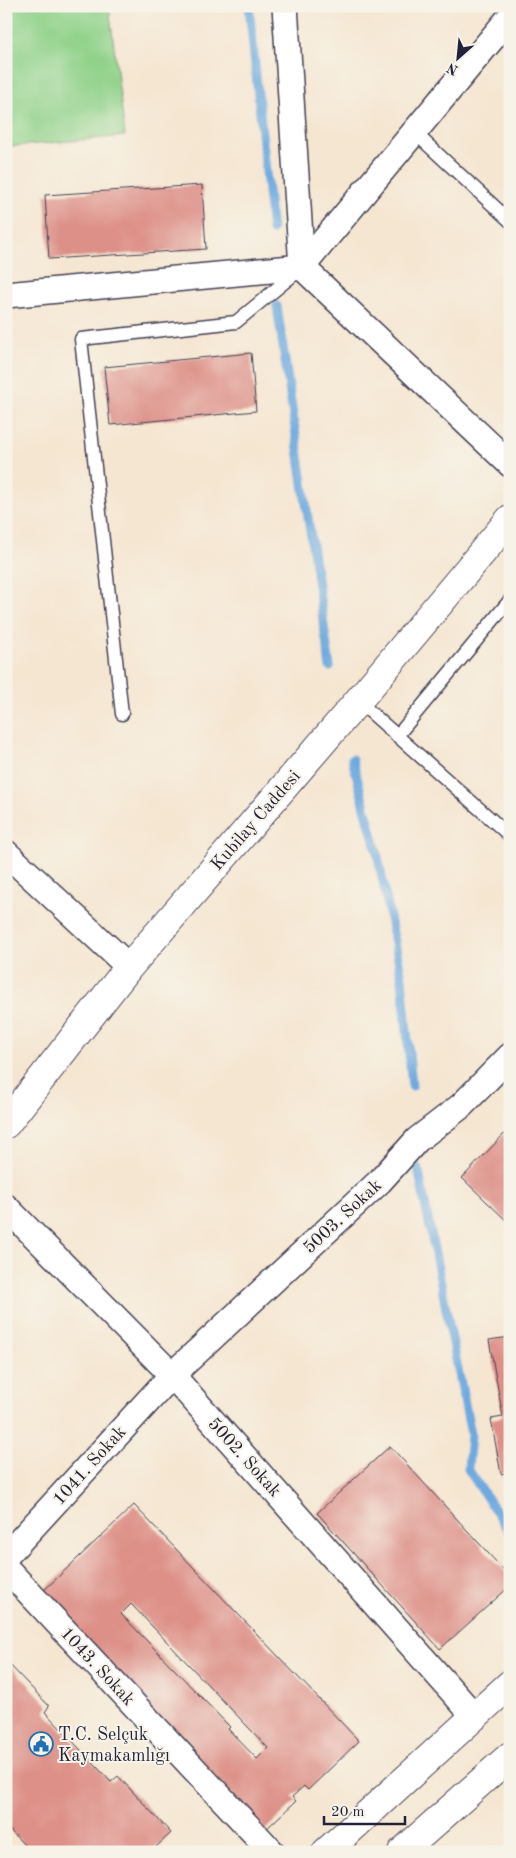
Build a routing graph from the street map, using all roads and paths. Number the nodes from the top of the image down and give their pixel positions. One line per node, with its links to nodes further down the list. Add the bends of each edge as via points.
1 (284, 6): 5 (street)
2 (510, 17): 3 (street)
3 (414, 132): 4 (lane); 5 (street)
4 (510, 221)
5 (302, 267): 6 (street); 7 (street); 11 (lane, via 236,322 81,338)
6 (6, 295)
7 (510, 464)
8 (510, 519): 10 (main road, Kubilay Caddesi)
9 (510, 600): 12 (lane)
10 (358, 701): 12 (lane); 15 (main road, Kubilay Caddesi)
11 (122, 714)
12 (397, 736): 13 (lane)
13 (510, 836)
14 (6, 853): 15 (street)
15 (128, 967): 17 (main road, Kubilay Caddesi)
16 (510, 1056): 19 (street, 5003. Sokak, via 461,1106 417,1140 380,1181)
17 (6, 1124)
18 (6, 1207): 19 (street, 5002. Sokak)
19 (172, 1375): 20 (street, 1041. Sokak); 23 (street, 5002. Sokak)
20 (6, 1556)
21 (6, 1568): 25 (street, 1043. Sokak)
22 (510, 1684): 23 (main road)
23 (475, 1717): 26 (main road)
24 (509, 1760): 27 (main road)
25 (272, 1852)
26 (326, 1852)
27 (402, 1852)

